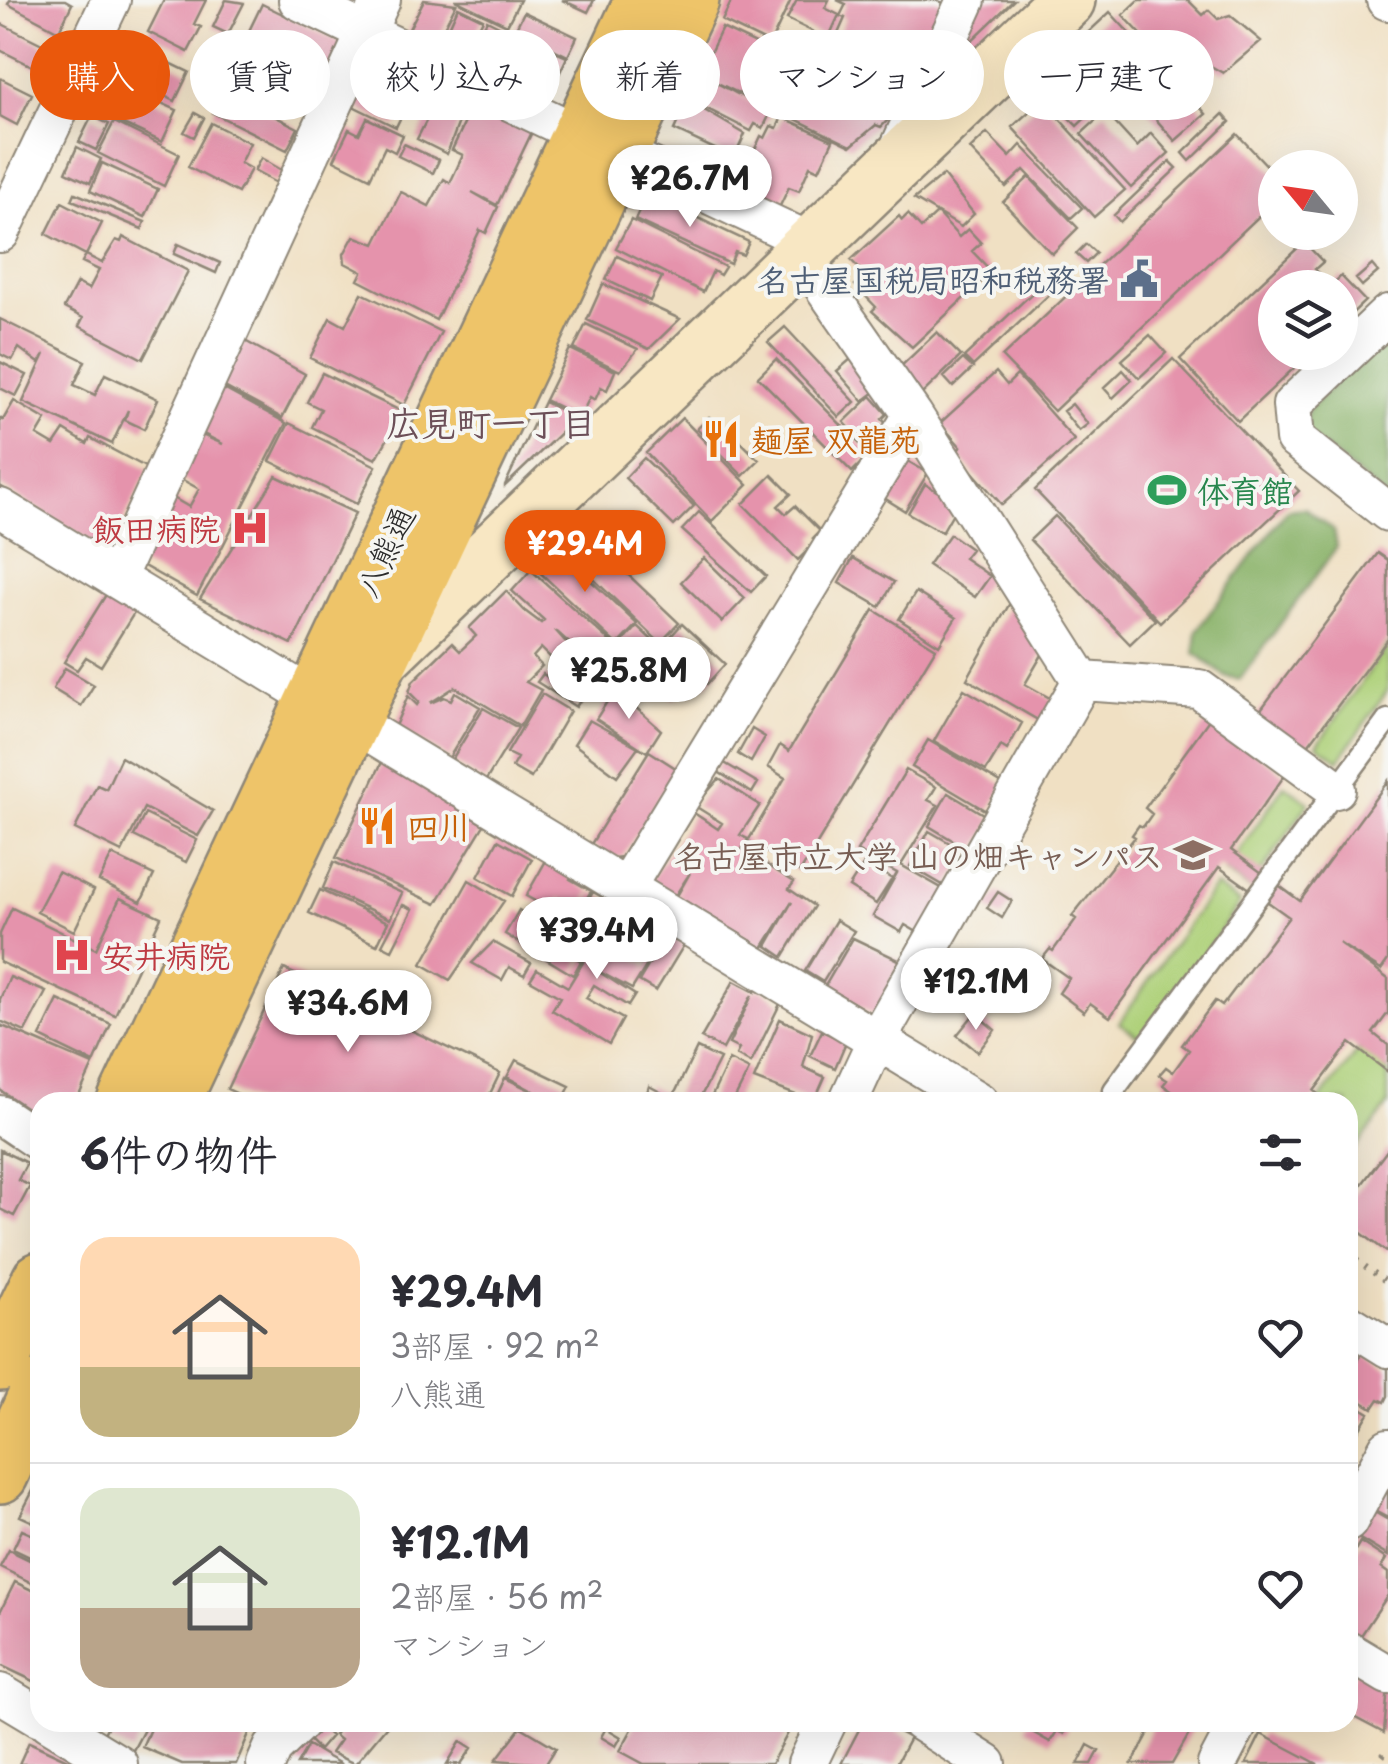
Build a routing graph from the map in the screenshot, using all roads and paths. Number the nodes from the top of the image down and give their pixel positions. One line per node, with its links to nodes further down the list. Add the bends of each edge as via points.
1 (110, 0): 10 (street)
2 (298, 0): 7 (street)
3 (644, 0): 8 (main road, 八熊通)
4 (691, 0): 8 (main road, 八熊通)
5 (966, 0): 9 (street)
6 (1067, 0): 9 (street)
7 (373, 16): 8 (street); 16 (street)
8 (600, 144): 11 (street); 17 (main road, 八熊通); 19 (main road, 八熊通)
9 (888, 171): 11 (street)
10 (0, 233)
11 (809, 251): 13 (street); 17 (street)
12 (1388, 314): 15 (street, via 1292,405 1296,439)
13 (913, 415): 18 (street); 22 (street)
14 (0, 508): 16 (street)
15 (1388, 512)
16 (116, 578): 19 (street)
17 (380, 659): 19 (main road, 八熊通)
18 (1082, 680): 21 (street, via 1199,689); 23 (street)
19 (332, 710): 22 (street); 25 (main road, 八熊通); 26 (main road, 八熊通)
20 (1388, 720): 21 (lane)
21 (1336, 790): 24 (lane)
22 (626, 887): 23 (street)
23 (876, 1042): 27 (street); 28 (street)
24 (1114, 1090)
25 (129, 1092)
26 (176, 1092)
27 (853, 1092)
28 (961, 1092)
29 (0, 1115): 30 (street)
30 (30, 1135)
31 (1358, 1261): 32 (path)
32 (1388, 1283)
33 (30, 1300): 36 (main road)
34 (1358, 1329): 35 (street)
35 (1388, 1348)
36 (0, 1362)
37 (30, 1410): 39 (main road)
38 (1388, 1448): 40 (street)
39 (0, 1476)
40 (1358, 1504)
41 (1358, 1656): 42 (street)
42 (1388, 1675)
43 (0, 1693): 44 (street)
44 (30, 1711)
45 (65, 1732): 51 (street)
46 (290, 1732): 52 (street)
47 (823, 1732): 53 (street)
48 (937, 1732): 54 (street)
49 (1234, 1732): 55 (street)
50 (1388, 1749): 56 (path)
51 (118, 1764)
52 (266, 1764)
53 (808, 1764)
54 (987, 1764)
55 (1217, 1764)
56 (1376, 1764)

